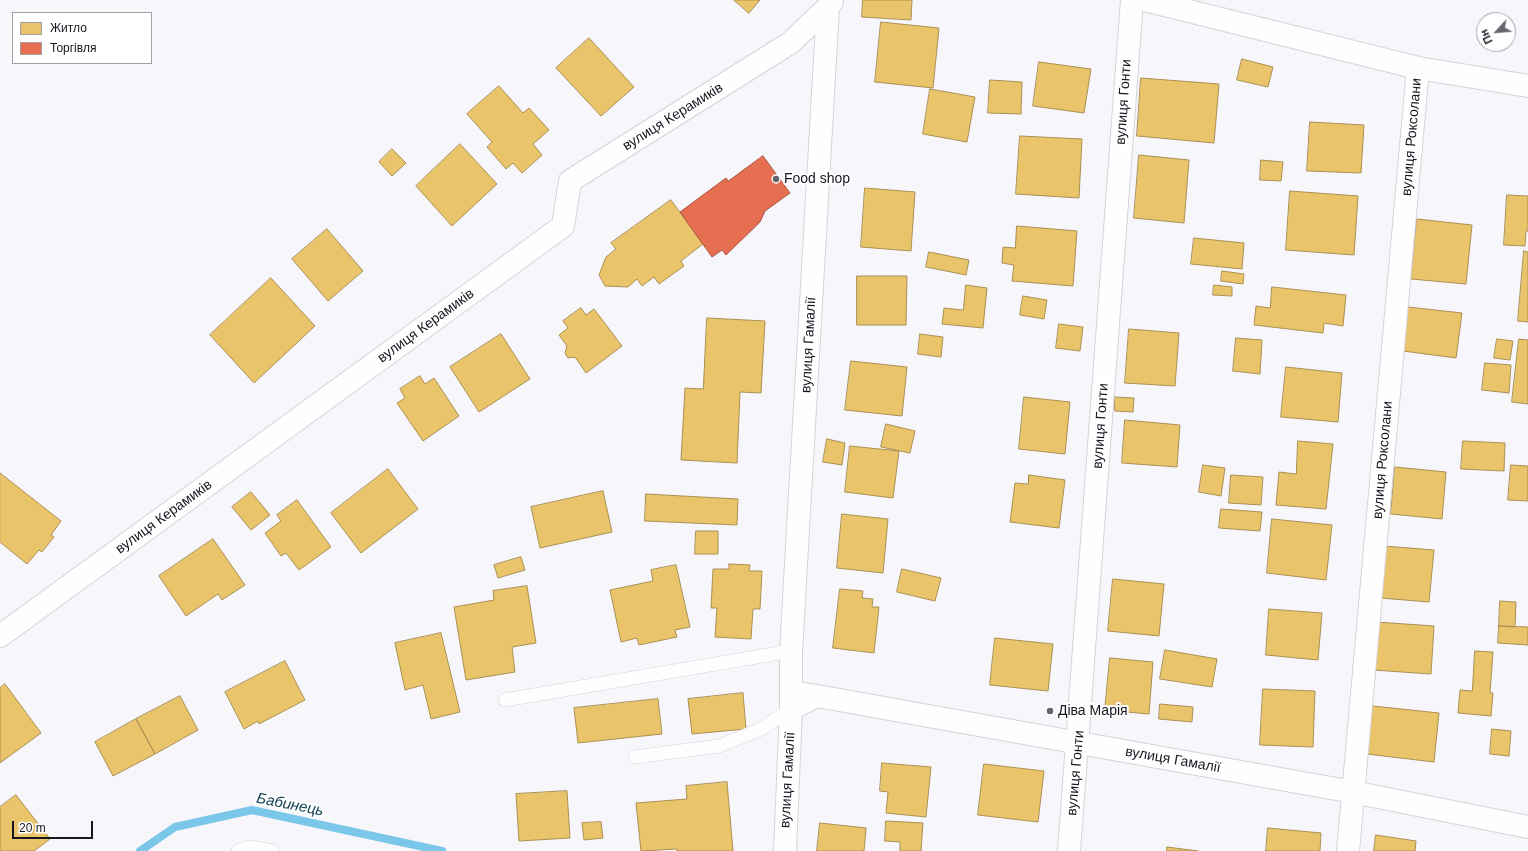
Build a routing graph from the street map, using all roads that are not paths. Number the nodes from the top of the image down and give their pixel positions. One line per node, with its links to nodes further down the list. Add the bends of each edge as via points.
1 (1132, 0): 10 (street, вулиця Гонти)
2 (1145, 0): 4 (street)
3 (831, 4): 6 (street, вулиця Керамиків, via 790,43 570,181 562,226); 7 (street, вулиця Гамалії)
4 (1418, 68): 5 (street); 12 (street, вулиця Роксолани)
5 (1528, 86)
6 (0, 636)
7 (791, 651): 8 (lane); 9 (street, вулиця Гамалії)
8 (505, 700)
9 (791, 700): 10 (street, вулиця Гамалії, via 817,696); 11 (lane, via 761,729 719,746); 16 (street, вулиця Гамалії)
10 (1078, 743): 12 (street, вулиця Гамалії); 17 (street, вулиця Гонти)
11 (635, 757)
12 (1353, 792): 13 (street, вулиця Гамалії); 18 (street, вулиця Роксолани)
13 (1528, 827)
14 (238, 851): 15 (lane, via 250,848)
15 (272, 851)
16 (785, 851)
17 (1069, 851)
18 (1348, 851)

